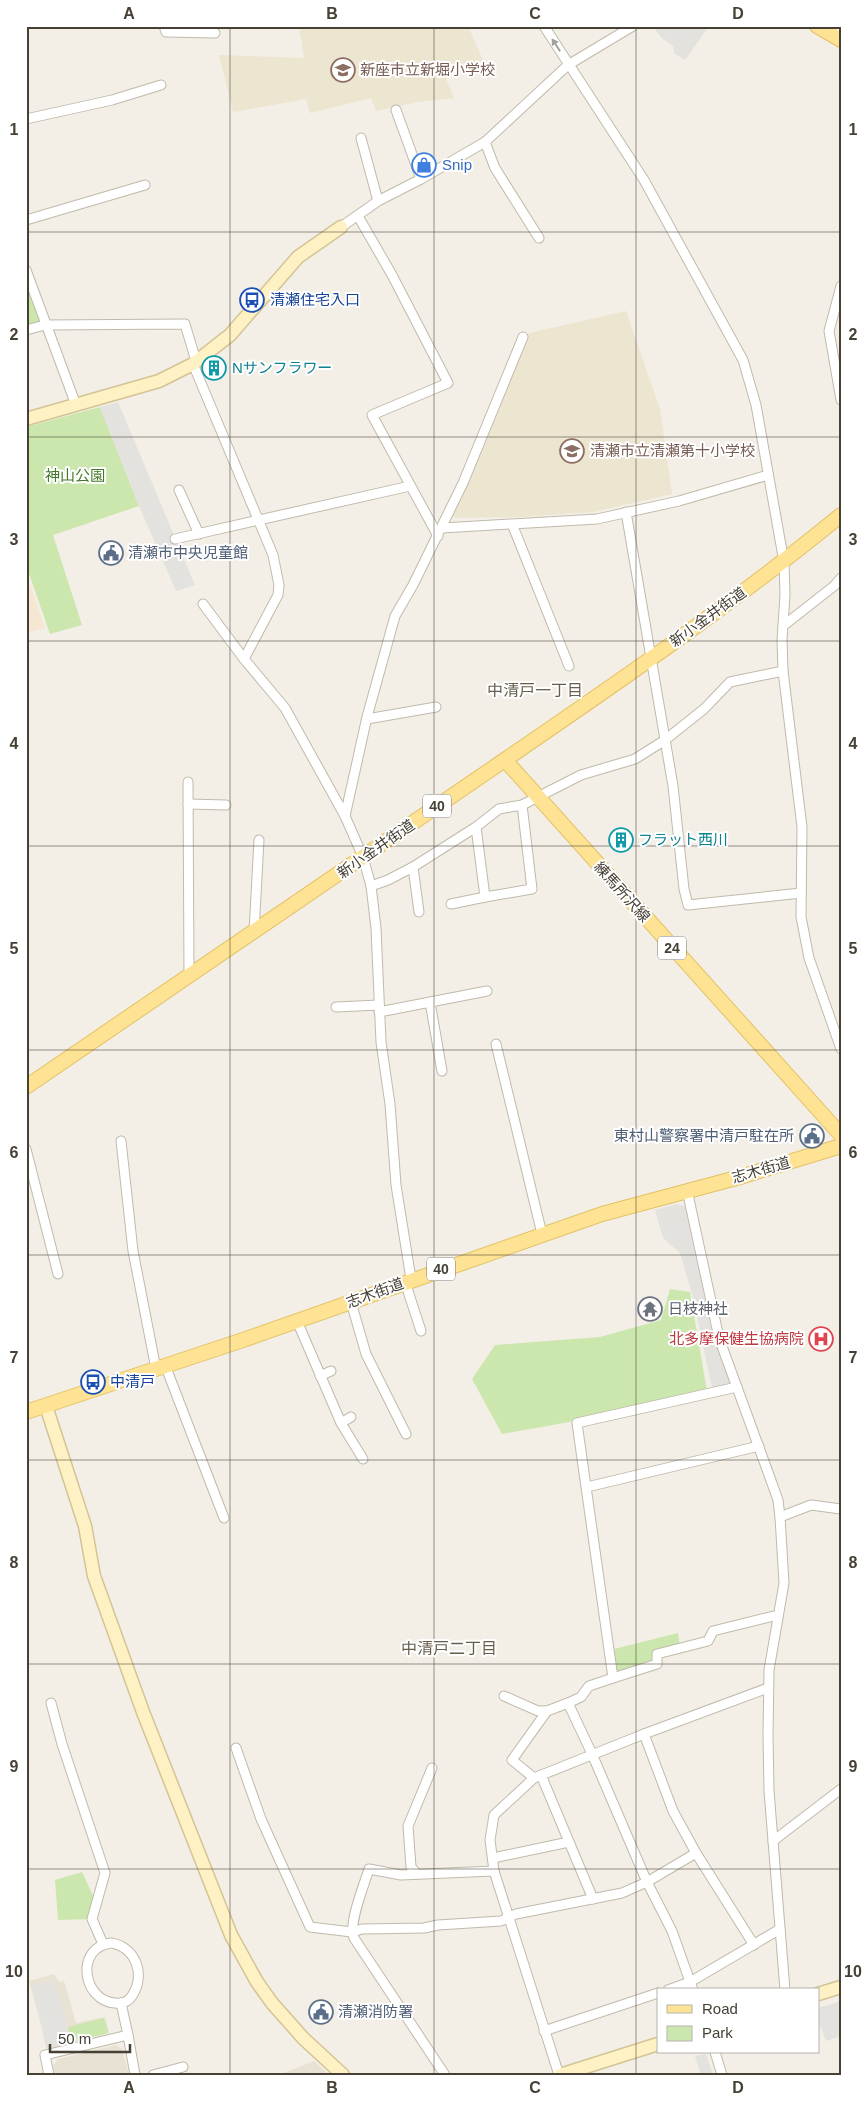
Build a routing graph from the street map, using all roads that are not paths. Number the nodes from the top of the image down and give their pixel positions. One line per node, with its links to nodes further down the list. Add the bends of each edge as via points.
1 (164, 26): 7 (street, via 166,32)
2 (544, 26): 9 (street, one-way to 2)
3 (633, 26): 9 (street)
4 (817, 26): 8 (main road)
5 (839, 26): 6 (street)
6 (841, 31)
7 (215, 33)
8 (841, 40)
9 (568, 65): 14 (street); 31 (street, via 644,180 743,360 756,404)
10 (161, 85): 12 (street, via 112,100)
11 (396, 110): 15 (street)
12 (26, 119)
13 (361, 138): 17 (street)
14 (485, 142): 15 (street); 21 (street, via 495,168)
15 (421, 179): 17 (street)
16 (145, 185): 19 (street)
17 (378, 201): 18 (street)
18 (358, 216): 20 (street); 32 (street, via 448,383 372,416)
19 (26, 220)
20 (340, 227): 27 (street, via 298,257 230,334)
21 (539, 238)
22 (26, 270): 24 (street)
23 (841, 286): 28 (street, via 829,331)
24 (45, 325): 25 (street); 27 (street, via 185,324); 29 (street)
25 (26, 330)
26 (523, 337): 38 (street)
27 (195, 362): 29 (street, via 159,381); 36 (street)
28 (841, 400)
29 (76, 404): 30 (street)
30 (26, 419)
31 (768, 476): 34 (street); 41 (street)
32 (410, 486): 36 (street); 38 (street)
33 (179, 490): 39 (street)
34 (626, 512): 37 (street, via 597,519); 46 (street)
35 (841, 516): 41 (main road, 新小金井街道 / 40)
36 (258, 521): 39 (street); 45 (street, via 273,555 279,589)
37 (512, 524): 38 (street); 47 (street)
38 (440, 532): 50 (street, via 395,616)
39 (199, 534): 40 (street)
40 (175, 538)
41 (784, 562): 44 (street); 46 (main road, 新小金井街道 / 40)
42 (841, 578): 44 (street)
43 (203, 604): 45 (street)
44 (783, 626): 48 (street)
45 (244, 659): 58 (street, via 285,708)
46 (650, 660): 51 (street); 52 (main road, 新小金井街道 / 40)
47 (569, 666)
48 (783, 671): 51 (street, via 730,682 704,709); 64 (street, via 802,827)
49 (436, 707): 50 (street)
50 (367, 719): 58 (street)
51 (666, 740): 54 (street, via 636,759 581,775); 64 (street, via 688,905)
52 (505, 760): 54 (main road, 練馬所沢線 / 24); 61 (main road, 新小金井街道 / 40)
53 (188, 782): 55 (street)
54 (538, 797): 57 (street); 78 (main road, 練馬所沢線 / 24)
55 (188, 804): 56 (street); 69 (street)
56 (226, 805)
57 (522, 805): 59 (street, via 499,809); 65 (street, via 532,889)
58 (345, 816): 61 (street)
59 (476, 827): 62 (street); 65 (street)
60 (259, 840): 68 (street)
61 (363, 858): 63 (street); 68 (main road, 新小金井街道 / 40)
62 (413, 868): 63 (street); 67 (street)
63 (371, 886): 73 (street)
64 (801, 893): 75 (street, via 809,958)
65 (485, 897): 66 (street)
66 (451, 904)
67 (419, 912)
68 (254, 932): 69 (main road, 新小金井街道 / 40)
69 (189, 976): 77 (main road, 新小金井街道 / 40)
70 (487, 991): 71 (street)
71 (430, 1002): 73 (street); 76 (street)
72 (336, 1007): 73 (street)
73 (379, 1008): 85 (street)
74 (496, 1044): 83 (street)
75 (841, 1049)
76 (442, 1071)
77 (26, 1087)
78 (841, 1135)
79 (121, 1141): 89 (street, via 133,1251)
80 (841, 1146): 82 (main road, 志木街道 / 40)
81 (26, 1149): 84 (street)
82 (687, 1190): 83 (main road, 志木街道 / 40); 92 (street, via 719,1338)
83 (542, 1234): 85 (main road, 志木街道 / 40)
84 (58, 1274)
85 (408, 1281): 86 (main road, 志木街道 / 40); 88 (street)
86 (351, 1302): 87 (main road, 志木街道 / 40); 97 (street, via 366,1354)
87 (297, 1321): 89 (main road, 志木街道 / 40); 91 (street)
88 (421, 1330)
89 (160, 1367): 93 (main road, 志木街道 / 40); 103 (street)
90 (331, 1371): 91 (street)
91 (320, 1376): 96 (street)
92 (737, 1387): 98 (street); 100 (street, via 577,1423)
93 (46, 1406): 94 (main road, 志木街道 / 40); 144 (street, via 85,1526 97,1584 143,1712 231,1935 252,1975 272,2003 303,2038)
94 (26, 1412)
95 (351, 1417): 96 (street)
96 (341, 1423): 99 (street)
97 (406, 1434)
98 (759, 1446): 100 (street); 102 (street, via 778,1500)
99 (363, 1459)
100 (587, 1487): 105 (street)
101 (841, 1509): 102 (street, via 811,1506)
102 (780, 1517): 104 (street, via 784,1583)
103 (224, 1518)
104 (778, 1615): 105 (street, via 713,1631 708,1640 657,1654 657,1664); 106 (street)
105 (614, 1678): 109 (street, via 589,1686 581,1697)
106 (768, 1688): 111 (street); 117 (street)
107 (504, 1696): 110 (street, via 538,1711)
108 (51, 1703): 128 (street, via 105,1873 92,1919)
109 (568, 1703): 110 (street); 113 (street)
110 (547, 1711): 115 (street, via 512,1760)
111 (644, 1734): 113 (street); 119 (street, via 673,1811)
112 (236, 1748): 127 (street, via 261,1819 310,1927)
113 (592, 1754): 115 (street); 123 (street)
114 (432, 1768): 122 (street, via 408,1826 411,1867)
115 (537, 1776): 118 (street); 120 (street, via 494,1815 490,1840)
116 (841, 1790): 117 (street)
117 (773, 1841): 126 (street)
118 (569, 1842): 120 (street); 124 (street)
119 (696, 1853): 123 (street); 129 (street)
120 (493, 1858): 121 (street)
121 (494, 1871): 122 (street); 125 (street)
122 (416, 1874): 127 (street, via 369,1869)
123 (647, 1882): 124 (street, via 622,1893); 130 (street, via 672,1931)
124 (593, 1899): 125 (street)
125 (509, 1917): 127 (street, via 501,1921); 136 (street)
126 (780, 1928): 129 (street); 132 (street)
127 (352, 1932): 145 (street)
128 (103, 1944): 135 (street, via 94,1949 88,1959 91,1987 104,2001); 135 (street, via 120,1945 136,1962 138,1988)
129 (754, 1944): 130 (street)
130 (692, 1986)
131 (841, 1986): 134 (street)
132 (785, 1988)
133 (657, 1993): 136 (street)
134 (820, 1993)
135 (122, 2004): 137 (street)
136 (544, 2031): 146 (street)
137 (128, 2035): 141 (street, via 45,2055); 142 (street)
138 (657, 2044): 146 (street)
139 (716, 2054): 147 (street)
140 (183, 2067): 143 (street)
141 (49, 2075)
142 (135, 2075)
143 (152, 2075)
144 (343, 2075)
145 (445, 2075)
146 (559, 2075)
147 (722, 2075)

